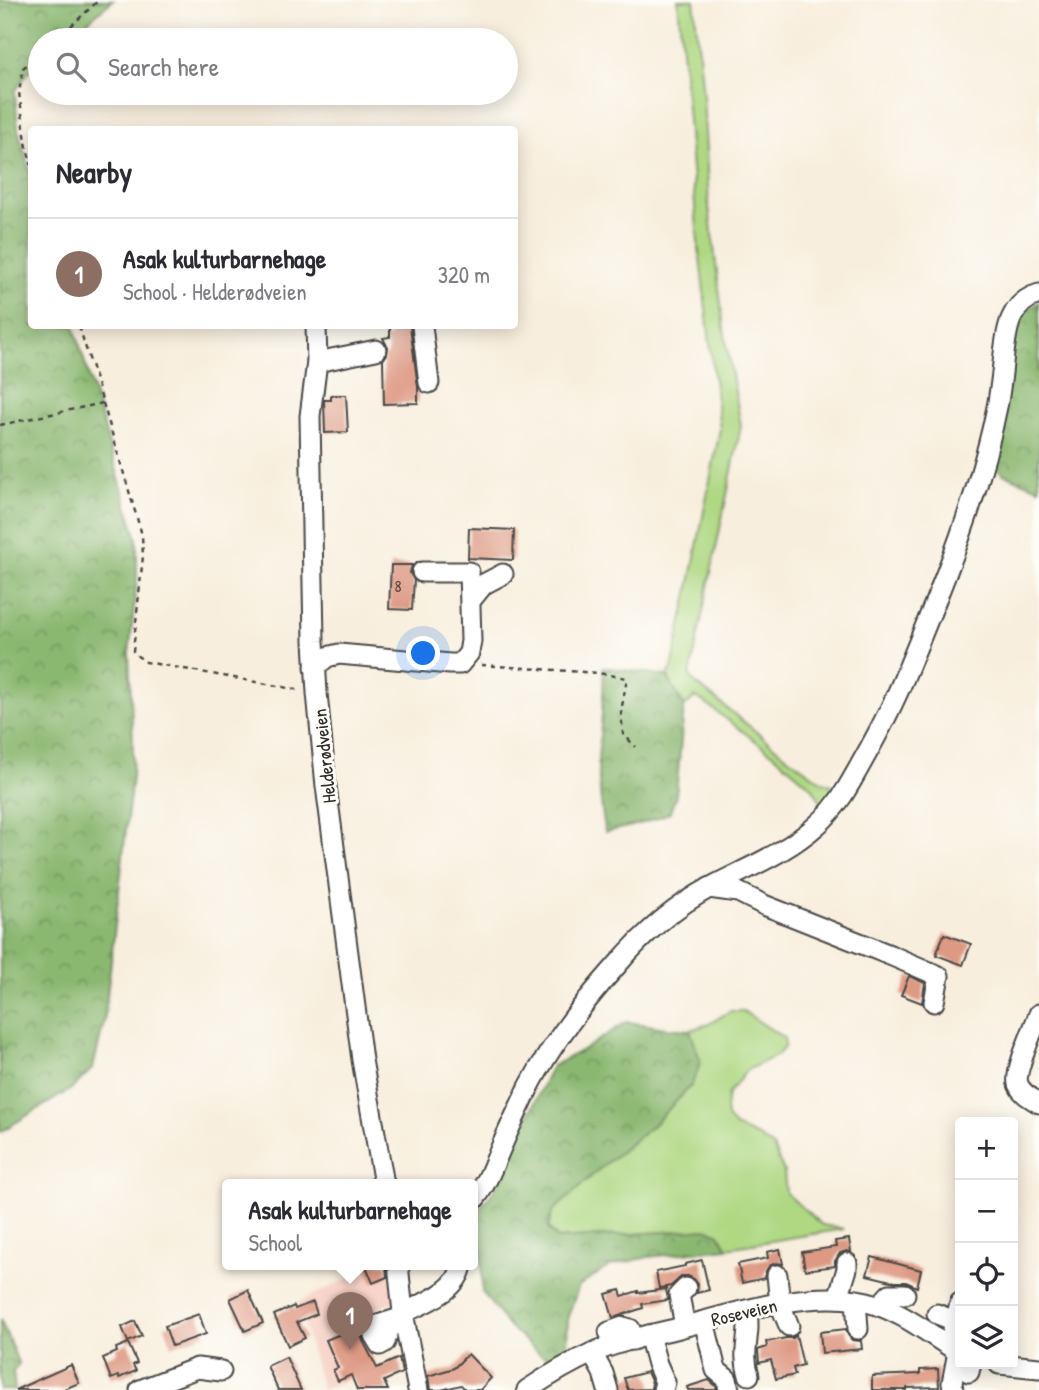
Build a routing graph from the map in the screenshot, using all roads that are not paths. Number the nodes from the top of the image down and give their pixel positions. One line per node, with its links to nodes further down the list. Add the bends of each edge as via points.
1 (1039, 295): 11 (street, via 1029,297 1012,315 979,482 906,673 867,754 836,805 817,825 778,853)
2 (316, 329): 5 (street, Helderødveien)
3 (422, 329): 6 (street)
4 (376, 350): 5 (street)
5 (317, 362): 10 (street, Helderødveien, via 310,416)
6 (429, 383)
7 (422, 572): 9 (street, via 469,572)
8 (503, 574): 9 (street, via 484,584)
9 (471, 600): 10 (street, via 469,653 460,664 339,654)
10 (316, 667): 15 (street, Helderødveien, via 326,786 362,1060)
11 (709, 888): 12 (street, via 738,892 939,976); 16 (street, via 644,937 557,1039)
12 (934, 1002)
13 (1039, 1014): 14 (street, via 1017,1083)
14 (1039, 1103)
15 (383, 1179)
16 (478, 1193)
17 (846, 1263): 23 (street)
18 (398, 1270): 28 (street)
19 (461, 1270): 28 (street, via 448,1289)
20 (777, 1275): 24 (street)
21 (686, 1288): 29 (street, via 679,1295)
22 (905, 1294): 25 (street, via 890,1294)
23 (847, 1299): 24 (street, Roseveien); 25 (street, Roseveien); 31 (street)
24 (780, 1304): 26 (street, Roseveien); 30 (street)
25 (879, 1306): 37 (street, Roseveien, via 920,1326)
26 (747, 1310): 29 (street, Roseveien); 39 (street)
27 (951, 1313): 37 (street)
28 (401, 1316): 41 (street)
29 (694, 1323): 33 (street, Roseveien); 45 (street)
30 (789, 1326)
31 (858, 1329)
32 (608, 1332): 33 (street, via 623,1327)
33 (641, 1338): 34 (street, Roseveien); 44 (street, via 657,1364)
34 (592, 1353): 42 (street, Roseveien); 43 (street)
35 (1018, 1366): 36 (street)
36 (1039, 1368)
37 (955, 1370)
38 (220, 1371): 40 (street, via 197,1368)
39 (749, 1375)
40 (140, 1390)
41 (418, 1390)
42 (527, 1390)
43 (608, 1390)
44 (663, 1390)
45 (729, 1390)

